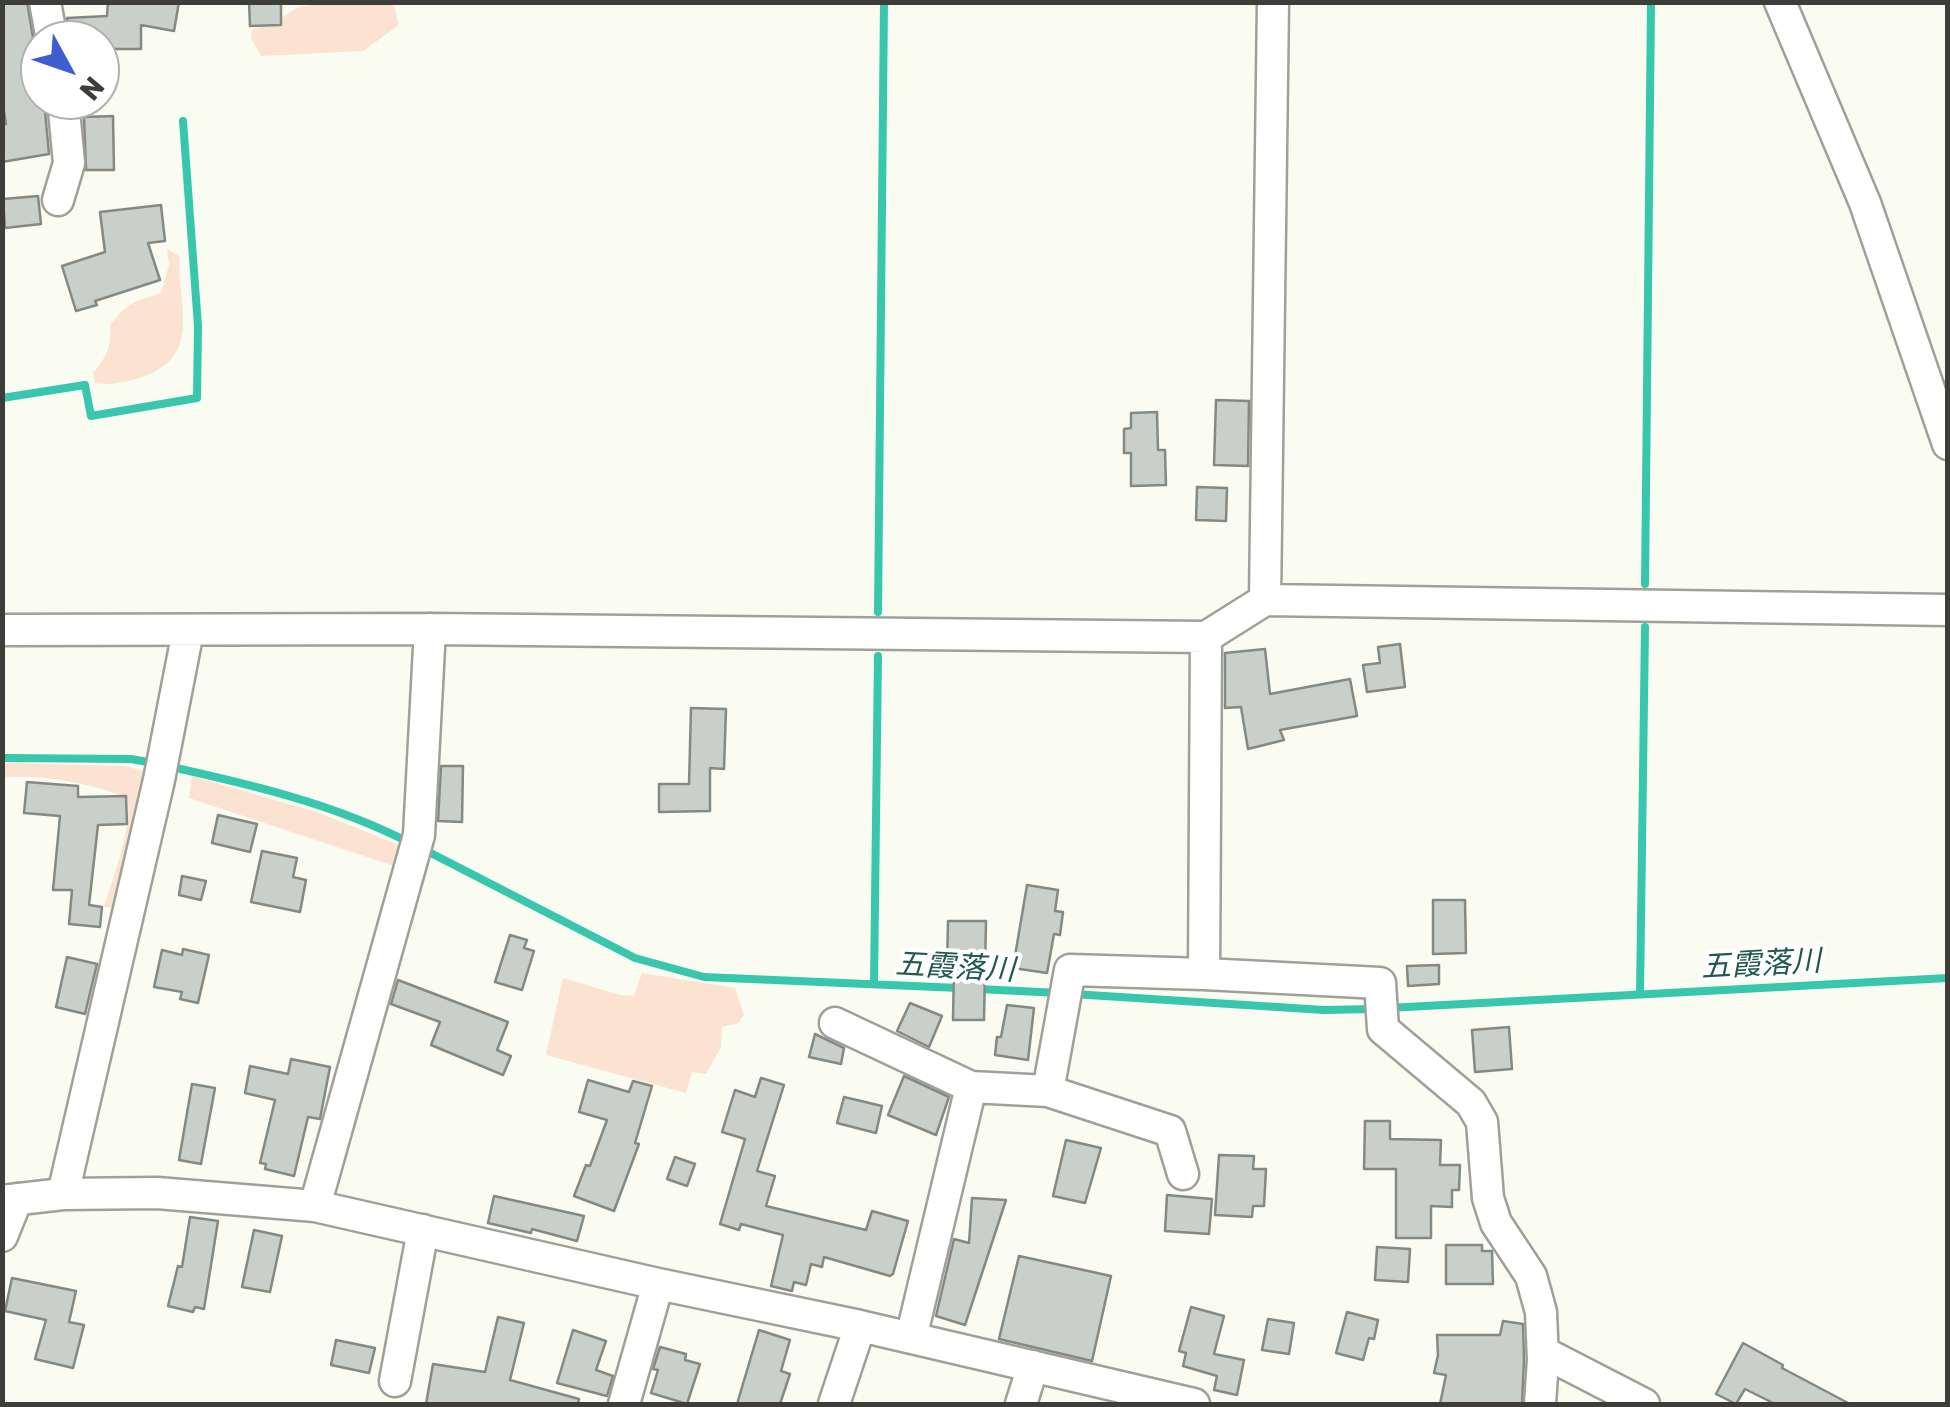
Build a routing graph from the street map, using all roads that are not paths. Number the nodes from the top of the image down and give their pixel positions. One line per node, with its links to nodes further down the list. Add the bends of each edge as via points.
1 (1273, 2): 6 (street)
2 (1780, 2): 5 (street, via 1865,204)
3 (65, 120): 4 (street, via 69,163)
4 (58, 200)
5 (1948, 444)
6 (1265, 600): 7 (street); 11 (street)
7 (1948, 610)
8 (430, 629): 10 (street); 11 (street); 19 (street, via 418,844)
9 (2, 630): 10 (street)
10 (188, 631): 17 (street)
11 (1206, 638): 12 (street)
12 (1204, 974): 15 (street, via 1070,970); 25 (street, via 1380,983 1383,1030 1470,1104 1482,1122 1488,1198 1496,1224 1531,1276 1542,1312)
13 (835, 1023): 14 (street)
14 (971, 1087): 15 (street); 24 (street)
15 (1048, 1091): 16 (street, via 1170,1131)
16 (1183, 1174)
17 (62, 1194): 18 (street); 19 (street, via 157,1193)
18 (10, 1200): 21 (street)
19 (315, 1206): 20 (street)
20 (423, 1230): 22 (street); 27 (street)
21 (2, 1236)
22 (658, 1284): 23 (street); 28 (street)
23 (860, 1326): 24 (street); 29 (street)
24 (911, 1338): 26 (street)
25 (1542, 1352): 32 (street); 33 (street)
26 (1033, 1366): 30 (street); 31 (street)
27 (395, 1381)
28 (624, 1404)
29 (834, 1404)
30 (1021, 1404)
31 (1194, 1404)
32 (1540, 1404)
33 (1644, 1404)

